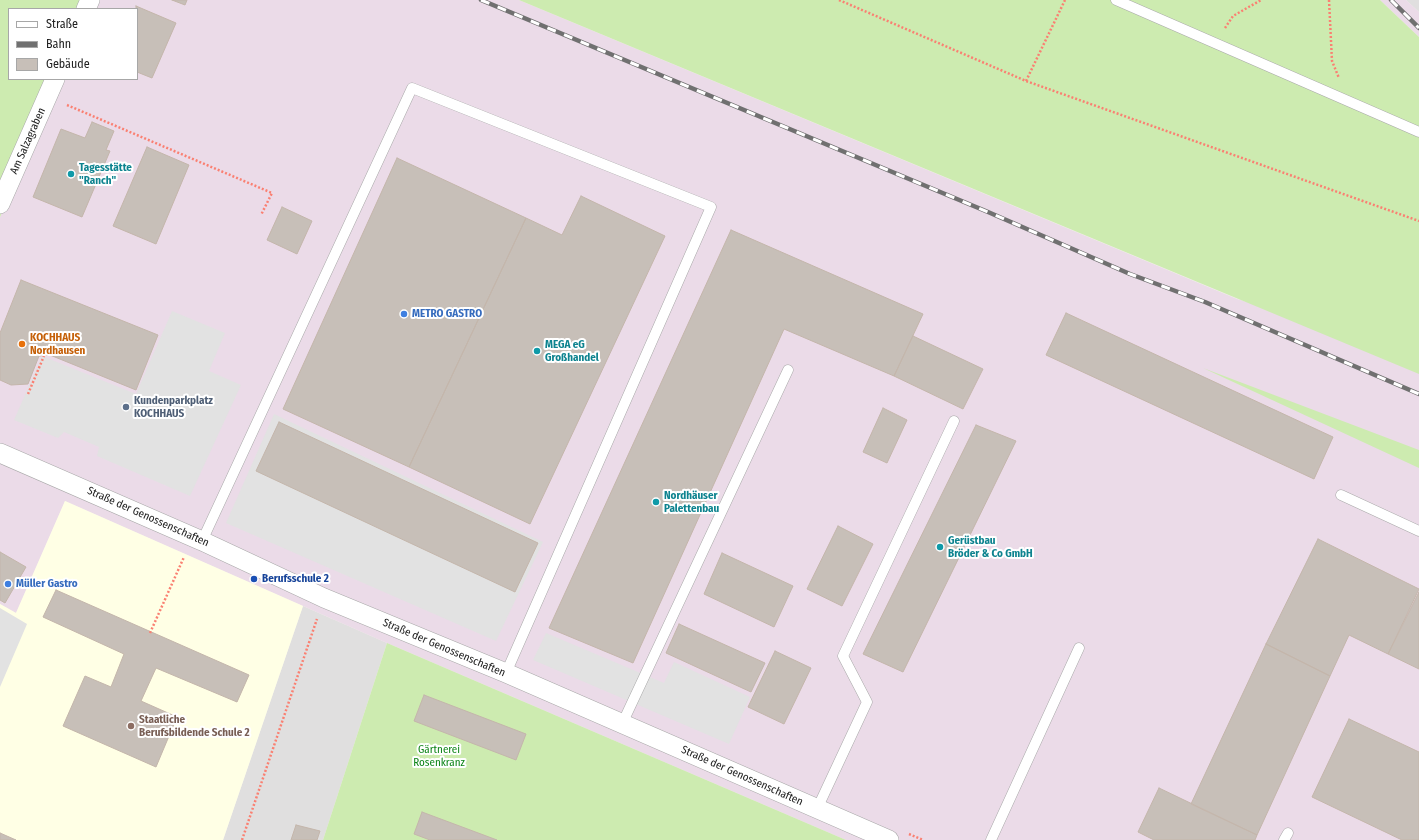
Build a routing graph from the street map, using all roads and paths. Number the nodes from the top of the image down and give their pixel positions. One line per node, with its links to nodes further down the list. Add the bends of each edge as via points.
1 (839, 0): 8 (path)
2 (1065, 0): 8 (path)
3 (1116, 0): 6 (lane)
4 (1261, 0): 6 (path, via 1233,16)
5 (1329, 0): 10 (path, via 1332,61)
6 (1215, 44): 10 (lane)
7 (56, 80): 9 (street, Am Salzagraben)
8 (1026, 81): 14 (path)
9 (48, 97): 12 (street, Am Salzagraben); 13 (path, via 272,194)
10 (1350, 102): 11 (lane)
11 (1419, 132)
12 (0, 204)
13 (261, 215)
14 (1419, 221)
15 (44, 356): 17 (path)
16 (788, 370): 27 (lane)
17 (28, 394)
18 (954, 421): 28 (lane, via 843,656 867,702)
19 (0, 453): 22 (street, Straße der Genossenschaften)
20 (1341, 495): 21 (lane)
21 (1419, 531)
22 (198, 539): 23 (street, Straße der Genossenschaften); 24 (path); 26 (lane, via 412,88 711,207)
23 (324, 598): 26 (street, Straße der Genossenschaften); 29 (path)
24 (150, 633)
25 (1079, 648): 31 (lane)
26 (506, 673): 27 (street, Straße der Genossenschaften)
27 (622, 724): 28 (street, Straße der Genossenschaften)
28 (817, 809): 30 (street, Straße der Genossenschaften)
29 (242, 840)
30 (889, 840)
31 (991, 840)

